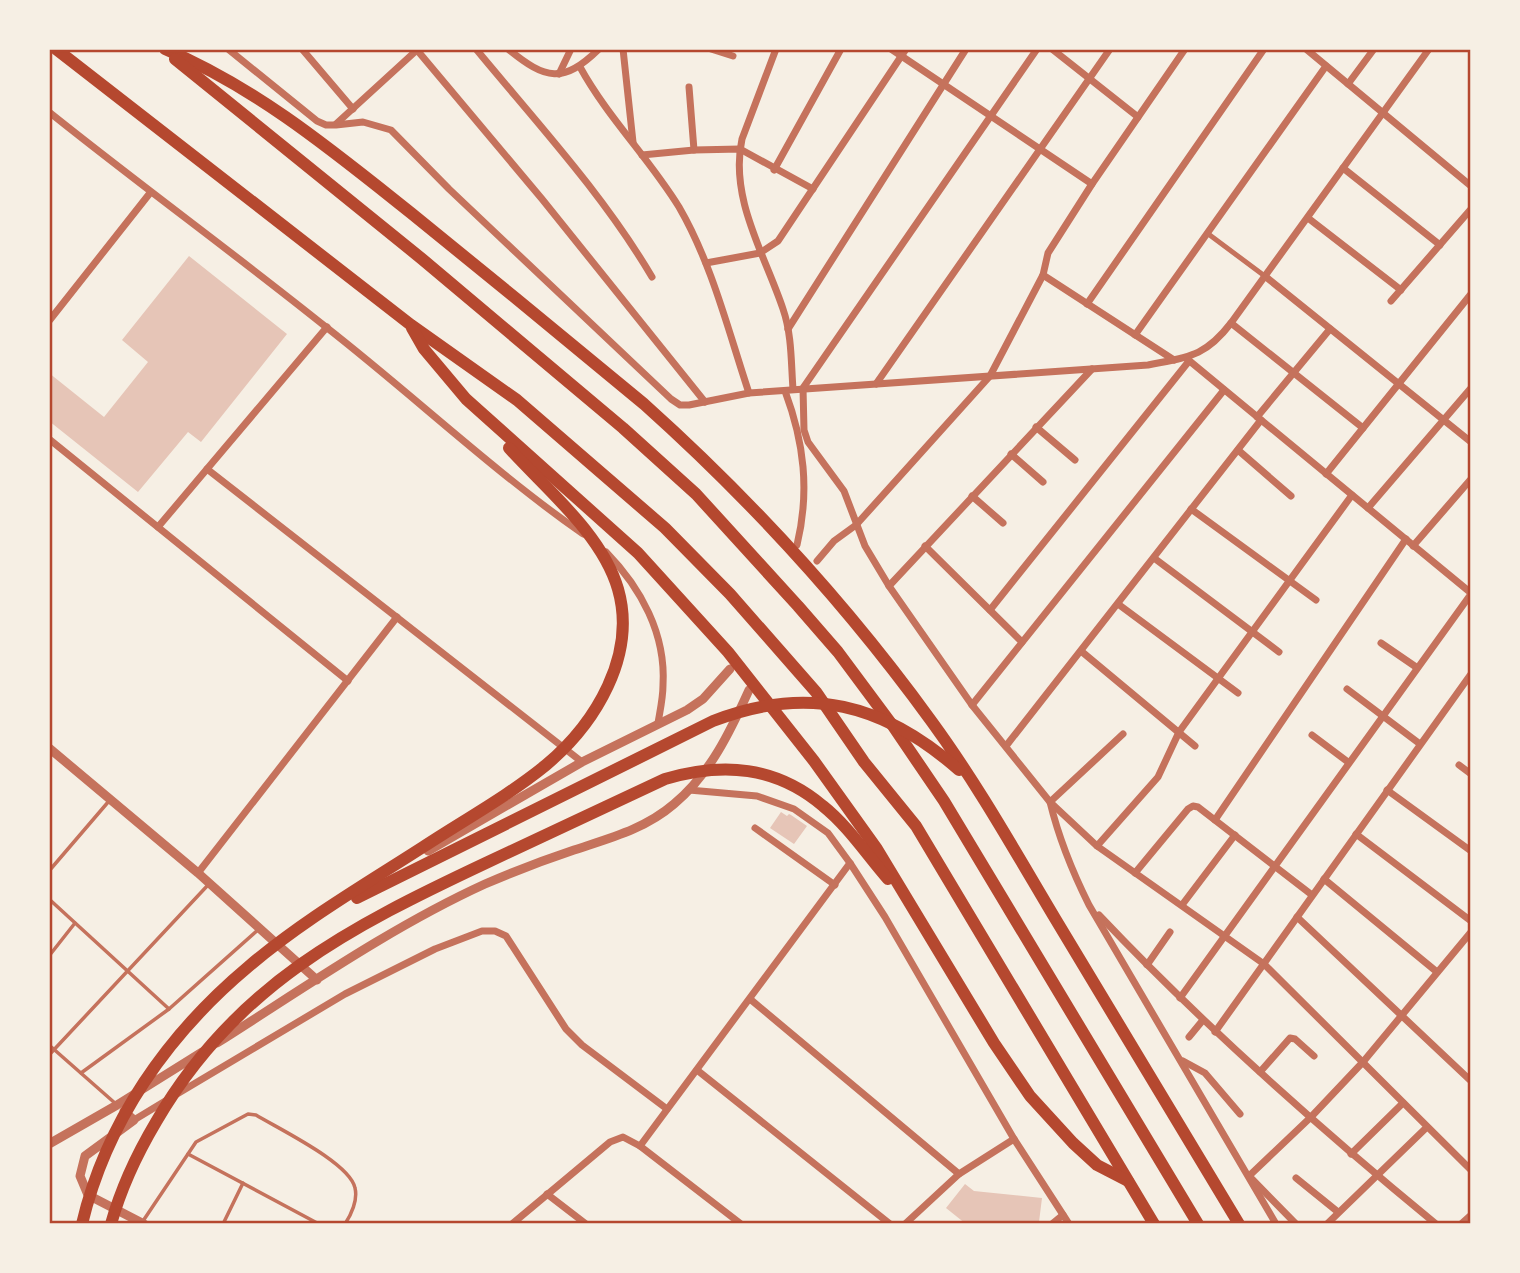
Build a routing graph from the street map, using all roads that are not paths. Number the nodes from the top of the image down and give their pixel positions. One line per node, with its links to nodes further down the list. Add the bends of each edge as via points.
1 (56, 49): 68 (highway)
2 (164, 49): 150 (highway, via 236,84 304,129 691,446 780,536 861,629 934,724); 241 (highway, via 623,428 696,494 798,606 838,652 944,801)
3 (228, 49): 41 (street, via 308,115)
4 (302, 49): 36 (street)
5 (476, 49): 60 (street, via 589,184)
6 (508, 49): 25 (street)
7 (571, 49): 31 (street)
8 (599, 49): 30 (street)
9 (622, 49): 42 (street)
10 (712, 49): 27 (street)
11 (776, 49): 44 (street)
12 (841, 49): 48 (street)
13 (891, 49): 26 (street)
14 (966, 49): 33 (street)
15 (1037, 49): 39 (street)
16 (1052, 49): 32 (street)
17 (1110, 49): 32 (street)
18 (1185, 49): 40 (street)
19 (1264, 49): 65 (street)
20 (1306, 49): 28 (street)
21 (1320, 49): 28 (street)
22 (1374, 49): 34 (street)
23 (1429, 49): 38 (street)
24 (417, 50): 36 (street); 85 (street)
25 (517, 52): 31 (street, via 528,65)
26 (904, 52): 33 (street); 51 (street)
27 (733, 55)
28 (1315, 56): 29 (street)
29 (1326, 66): 34 (street); 55 (street)
30 (580, 67): 31 (street); 42 (street)
31 (559, 74)
32 (1089, 78): 40 (street); 43 (street)
33 (943, 83): 39 (street); 70 (street)
34 (1348, 84): 38 (street)
35 (689, 87): 45 (street)
36 (353, 109): 41 (street)
37 (49, 112): 52 (street)
38 (1383, 114): 47 (street); 50 (street)
39 (992, 116): 43 (street); 80 (street)
40 (1138, 117): 49 (street)
41 (336, 125): 85 (street, via 363,122 391,131 671,399 680,405)
42 (633, 143): 46 (street)
43 (1039, 148): 49 (street); 78 (street)
44 (740, 149): 45 (street); 48 (street); 57 (street, via 740,187)
45 (694, 150): 46 (street)
46 (642, 155): 58 (street, via 678,206)
47 (1343, 169): 54 (street); 56 (street)
48 (774, 170): 51 (street)
49 (1092, 184): 59 (street, via 1048,253)
50 (1471, 186)
51 (813, 189): 57 (street, via 778,242)
52 (150, 193): 66 (street); 69 (street)
53 (1471, 209): 56 (street)
54 (1308, 218): 61 (street); 62 (street)
55 (1208, 233): 61 (street); 72 (street)
56 (1440, 245): 62 (street)
57 (760, 253): 58 (street); 70 (street)
58 (706, 263): 84 (street)
59 (1043, 275): 65 (street); 77 (street)
60 (652, 277)
61 (1266, 278): 67 (street); 71 (street)
62 (1401, 290): 64 (street)
63 (1471, 294): 79 (street)
64 (1391, 301)
65 (1087, 304): 72 (street)
66 (49, 321)
67 (1231, 323): 73 (street, via 1217,342); 76 (street)
68 (411, 325): 86 (highway, via 437,366); 221 (highway, via 517,400 665,528 816,692 916,826)
69 (327, 327): 96 (street); 136 (street, via 511,481 597,544 625,572 647,606 660,644 664,684)
70 (788, 329): 82 (street)
71 (1330, 329): 76 (street); 79 (street)
72 (1135, 335): 74 (street)
73 (1187, 359): 74 (street); 83 (street); 119 (street)
74 (1174, 360): 75 (street)
75 (1092, 369): 77 (street); 89 (street)
76 (1294, 373): 87 (street); 90 (street)
77 (990, 376): 78 (street); 106 (street)
78 (876, 383): 80 (street)
79 (1399, 384): 88 (street); 90 (street)
80 (803, 388): 82 (street); 106 (street, via 808,442 844,491)
81 (1471, 388): 88 (street)
82 (789, 390): 84 (street); 109 (street, via 804,458 805,492)
83 (1224, 390): 87 (street); 122 (street)
84 (749, 393): 85 (street)
85 (705, 402)
86 (482, 414): 171 (highway, via 638,553 728,652 846,805); 172 (highway, via 607,559 623,621 620,653 610,684 582,726 547,764)
87 (1259, 418): 93 (street); 97 (street)
88 (1444, 420): 92 (street); 103 (street)
89 (1036, 427): 94 (street); 95 (street)
90 (1363, 428): 97 (street)
91 (49, 439): 107 (street)
92 (1471, 442)
93 (1238, 450): 102 (street); 104 (street)
94 (1011, 454): 99 (street); 101 (street)
95 (1074, 460)
96 (206, 468): 107 (street); 120 (street)
97 (1326, 474): 100 (street)
98 (1471, 479): 111 (street)
99 (1042, 482)
100 (1352, 495): 103 (street); 114 (street)
101 (972, 496): 105 (street); 110 (street)
102 (1291, 496)
103 (1368, 508): 108 (street)
104 (1191, 509): 112 (street); 114 (street)
105 (1003, 523)
106 (856, 526): 113 (street, via 834,541); 115 (street)
107 (159, 527): 130 (street)
108 (1406, 539): 111 (street); 153 (street)
109 (797, 545)
110 (925, 546): 115 (street); 119 (street)
111 (1413, 546): 116 (street)
112 (1154, 558): 118 (street); 121 (street)
113 (817, 561)
114 (1288, 579): 117 (street); 121 (street)
115 (889, 586): 134 (street)
116 (1470, 590): 126 (street)
117 (1316, 600)
118 (1118, 604): 124 (street); 129 (street)
119 (990, 610): 122 (street)
120 (397, 617): 130 (street); 144 (street)
121 (1251, 631): 125 (street); 129 (street)
122 (1022, 642): 134 (street)
123 (1381, 643): 126 (street)
124 (1081, 651): 137 (street); 141 (street)
125 (1279, 652)
126 (1416, 667): 135 (street)
127 (730, 669): 136 (street, via 703,699)
128 (1471, 674): 140 (street)
129 (1217, 678): 133 (street); 137 (street)
130 (348, 681): 162 (street)
131 (1347, 689): 135 (street)
132 (749, 690): 148 (street, via 718,754)
133 (1238, 694)
134 (972, 705): 141 (street)
135 (1382, 715): 140 (street); 145 (street)
136 (658, 723): 144 (street)
137 (1179, 732): 142 (street); 157 (street, via 1158,777)
138 (1122, 734): 152 (street)
139 (1312, 735): 145 (street)
140 (1420, 744): 149 (street)
141 (1006, 746): 152 (street)
142 (1195, 746)
143 (49, 748): 151 (street)
144 (582, 762): 180 (street)
145 (1348, 762): 160 (street)
146 (1459, 765): 147 (street)
147 (1471, 774)
148 (689, 790): 159 (street, via 757,796 794,809 828,833); 186 (street, via 640,827 483,885)
149 (1387, 790): 155 (street); 158 (street)
150 (982, 797): 172 (highway, via 935,749 877,716 844,707 778,703 713,721); 242 (highway)
151 (110, 799): 161 (lane); 162 (street)
152 (1050, 802): 157 (street); 169 (street, via 1071,870)
153 (1215, 820): 156 (street); 163 (street, via 1198,807 1188,809)
154 (755, 828): 166 (street)
155 (1356, 834): 164 (street); 174 (street)
156 (1235, 835): 160 (street); 170 (street)
157 (1097, 846): 163 (street)
158 (1471, 851)
159 (850, 863): 166 (street); 211 (street)
160 (1274, 866): 167 (street); 179 (street)
161 (49, 871)
162 (198, 873): 165 (street)
163 (1135, 873): 170 (street)
164 (1324, 879): 167 (street); 185 (street)
165 (209, 883): 176 (street); 184 (lane)
166 (835, 885): 188 (street)
167 (1312, 895): 173 (street)
168 (49, 899): 175 (lane)
169 (1089, 905): 183 (street); 198 (street)
170 (1182, 905): 179 (street)
171 (915, 910): 221 (highway, via 993,1043 1030,1096 1097,1165); 229 (highway, via 845,828 803,790 749,770 692,771 665,779 397,905 319,951 267,989 186,1075 145,1140)
172 (314, 917): 228 (highway, via 219,993 164,1054 139,1088 100,1161)
173 (1297, 918): 182 (street); 190 (street)
174 (1471, 921)
175 (75, 923): 181 (lane); 184 (lane)
176 (259, 929): 180 (street); 189 (lane)
177 (1471, 932): 185 (street)
178 (1170, 933): 183 (street)
179 (1225, 935): 182 (street); 187 (street)
180 (271, 940): 186 (street)
181 (49, 956)
182 (1264, 964): 192 (street); 199 (street)
183 (1147, 965): 187 (street)
184 (128, 972): 189 (lane); 195 (lane)
185 (1437, 972): 190 (street)
186 (317, 980): 205 (street)
187 (1180, 998): 191 (street)
188 (750, 999): 200 (street); 217 (street)
189 (169, 1009): 202 (lane)
190 (1402, 1015): 199 (street); 203 (street)
191 (1203, 1020): 192 (street); 193 (street)
192 (1215, 1032): 201 (street)
193 (1189, 1037)
194 (49, 1045): 195 (lane)
195 (55, 1049): 196 (lane); 202 (lane)
196 (49, 1055)
197 (1314, 1055): 201 (street, via 1290,1038)
198 (1182, 1061): 207 (street, via 1205,1073); 219 (street)
199 (1363, 1062): 204 (street); 208 (street)
200 (697, 1070): 206 (street); 236 (street)
201 (1260, 1072): 208 (street)
202 (81, 1073): 205 (lane)
203 (1471, 1081)
204 (1403, 1103): 210 (street); 215 (street)
205 (117, 1105): 209 (street); 212 (street)
206 (667, 1110): 209 (street, via 566,1029 506,936 482,931 367,982); 213 (street)
207 (1240, 1114)
208 (1311, 1117): 215 (street); 219 (street)
209 (134, 1120): 227 (street, via 90,1151 80,1176 88,1195)
210 (1427, 1127): 216 (street); 218 (street)
211 (1014, 1139): 217 (street); 225 (street)
212 (49, 1144)
213 (640, 1146): 223 (street, via 616,1138); 235 (street)
214 (188, 1154): 222 (lane); 227 (lane); 232 (lane, via 195,1142 239,1117 256,1115 346,1171 355,1188 352,1214)
215 (1351, 1154): 218 (street)
216 (1471, 1170)
217 (959, 1174): 237 (street)
218 (1376, 1174): 224 (street); 246 (street)
219 (1249, 1176): 243 (street); 244 (street)
220 (1296, 1178): 224 (street)
221 (1130, 1182): 240 (highway)
222 (243, 1183): 230 (lane); 231 (lane)
223 (547, 1194): 233 (street); 234 (street)
224 (1338, 1212): 245 (street)
225 (1063, 1215): 238 (street); 239 (street)
226 (1471, 1215): 247 (street)
227 (143, 1223)
228 (82, 1224)
229 (111, 1224)
230 (223, 1224)
231 (319, 1224)
232 (345, 1224)
233 (512, 1224)
234 (586, 1224)
235 (741, 1224)
236 (890, 1224)
237 (905, 1224)
238 (1052, 1224)
239 (1069, 1224)
240 (1154, 1224)
241 (1199, 1224)
242 (1239, 1224)
243 (1276, 1224)
244 (1296, 1224)
245 (1327, 1224)
246 (1436, 1224)
247 (1461, 1224)

